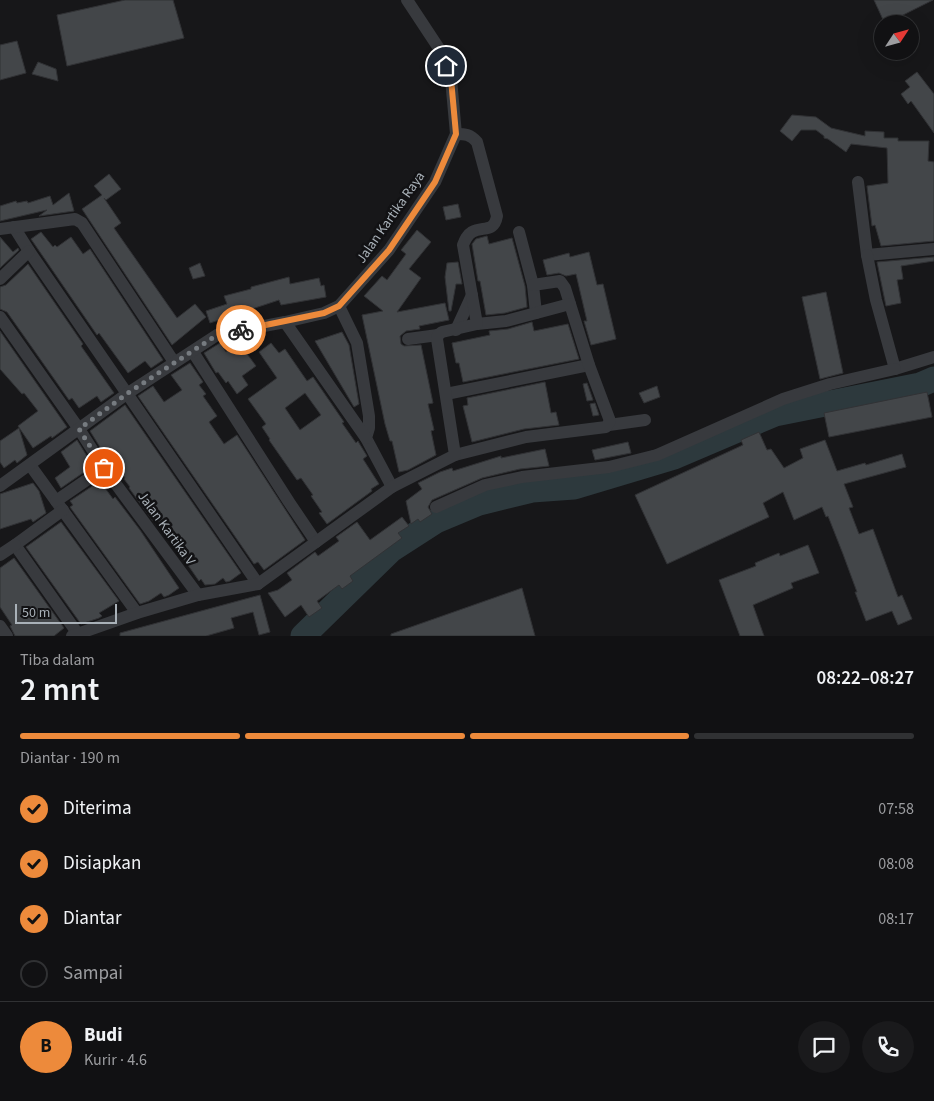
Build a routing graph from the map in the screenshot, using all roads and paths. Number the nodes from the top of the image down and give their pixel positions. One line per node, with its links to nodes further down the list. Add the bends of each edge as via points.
1 (407, 0): 2 (street, Jalan Kartika Raya, via 442,53 451,79)
2 (456, 134): 12 (street, via 467,134 477,142 497,216 495,224 472,232 463,245); 14 (street, Jalan Kartika Raya, via 435,182 389,250)
3 (858, 182): 9 (street)
4 (14, 227): 5 (street); 8 (street); 24 (street, via 75,219 82,223)
5 (0, 230)
6 (519, 232): 11 (street)
7 (934, 248): 9 (street)
8 (29, 251): 10 (street); 27 (street)
9 (867, 255): 26 (street)
10 (0, 279)
11 (533, 285): 13 (street, via 560,281); 15 (street)
12 (472, 295): 18 (street); 19 (street)
13 (570, 304): 15 (street); 25 (street)
14 (339, 306): 17 (street, Jalan Kartika Raya); 32 (street, via 357,343 369,416)
15 (536, 313): 18 (street)
16 (0, 316): 31 (street, Jalan Kartika V)
17 (285, 322): 22 (street, Jalan Kartika Raya, via 217,335); 32 (street)
18 (477, 324): 19 (street)
19 (456, 330): 20 (street)
20 (438, 335): 21 (street); 28 (street)
21 (408, 339)
22 (192, 352): 24 (street, Jalan Kartika Raya); 40 (street)
23 (934, 357): 26 (street)
24 (174, 362): 27 (street, Jalan Kartika Raya)
25 (589, 365): 28 (street); 30 (street)
26 (895, 369): 39 (street, via 783,399 657,455 609,467 522,477 485,485)
27 (128, 393): 31 (street, Jalan Kartika Raya); 43 (street)
28 (446, 394): 33 (street)
29 (645, 420): 30 (street)
30 (609, 425): 33 (street, via 526,437)
31 (79, 429): 34 (street, Jalan Kartika Raya); 35 (street, Jalan Kartika V)
32 (366, 438): 37 (street)
33 (455, 455): 37 (street)
34 (30, 465): 36 (street, Jalan Kartika Raya); 38 (street)
35 (104, 468): 38 (street); 44 (street, Jalan Kartika V)
36 (0, 486)
37 (392, 487): 40 (street)
38 (59, 505): 41 (street); 45 (street)
39 (436, 507)
40 (316, 542): 43 (street)
41 (15, 545): 42 (street); 47 (street)
42 (0, 555)
43 (258, 584): 44 (street)
44 (198, 596): 45 (street)
45 (137, 613): 47 (street)
46 (0, 626): 48 (street)
47 (75, 635)
48 (7, 636)

